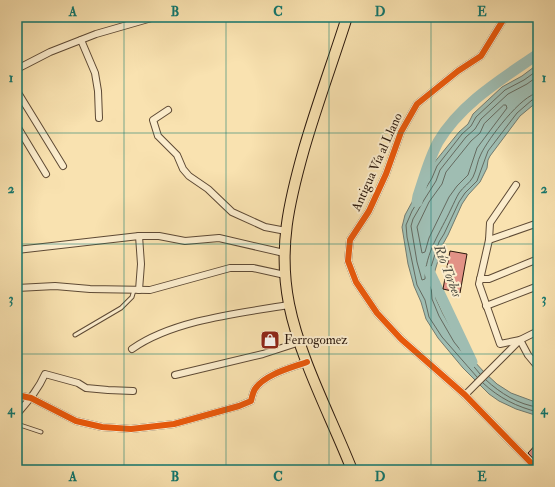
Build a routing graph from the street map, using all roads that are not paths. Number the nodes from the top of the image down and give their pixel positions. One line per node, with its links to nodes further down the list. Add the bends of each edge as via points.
1 (155, 17): 4 (street)
2 (347, 17): 14 (highway, via 314,114 296,178)
3 (505, 17): 37 (street, Antigua Vía al Llano, via 481,56 417,104 401,132 369,211 350,240 348,251 348,261 356,282 377,313 406,344)
4 (81, 40): 5 (street); 8 (street, via 95,73)
5 (17, 69)
6 (17, 91): 10 (street)
7 (168, 110): 14 (street, via 153,120 154,125 158,136 189,176 208,189 232,212 265,227)
8 (99, 118)
9 (17, 126): 11 (street)
10 (63, 166)
11 (46, 174)
12 (516, 185): 16 (street, via 490,223)
13 (538, 223): 16 (street)
14 (286, 231): 18 (highway)
15 (139, 236): 17 (street); 18 (street, via 159,236 185,241 219,238); 24 (street, via 141,264)
16 (489, 240): 21 (street)
17 (17, 250)
18 (284, 253): 20 (highway)
19 (538, 259): 21 (street, via 489,279)
20 (285, 275): 24 (street, via 253,268 230,268 160,288); 25 (highway)
21 (480, 279): 26 (street, via 479,284)
22 (538, 286): 26 (street)
23 (17, 288): 24 (street, via 55,286)
24 (136, 290): 28 (lane, via 121,308)
25 (289, 305): 30 (highway); 31 (street, via 222,316 177,328 152,337)
26 (486, 306): 29 (street, via 500,344)
27 (538, 331): 29 (street)
28 (75, 335)
29 (520, 340): 33 (street); 37 (street)
30 (300, 342): 32 (highway); 34 (street)
31 (132, 349)
32 (307, 362): 38 (street, via 279,372 262,382 254,389 251,400 238,406 160,426 131,429 102,427 76,421); 42 (highway)
33 (538, 366)
34 (175, 375)
35 (133, 391): 38 (street, via 86,388 78,383 45,374)
36 (17, 395): 38 (street)
37 (465, 395): 43 (street, Antigua Vía al Llano)
38 (32, 398): 39 (street)
39 (17, 414)
40 (17, 424): 41 (lane)
41 (41, 432)
42 (352, 470)
43 (538, 470)

